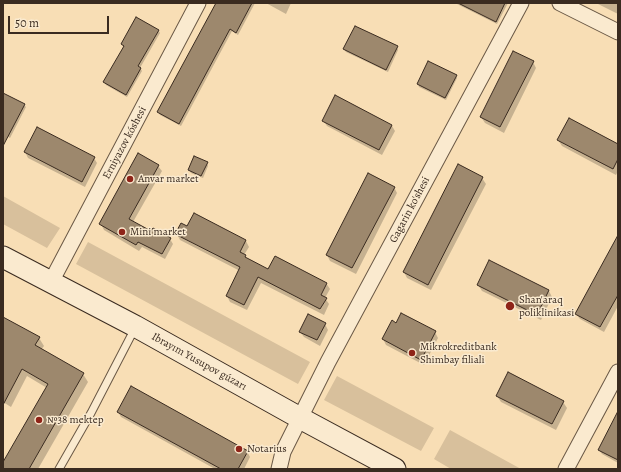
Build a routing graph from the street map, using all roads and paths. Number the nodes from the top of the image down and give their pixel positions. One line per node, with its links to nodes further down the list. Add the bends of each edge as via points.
1 (198, 3): 6 (street, Erniyazov kóshesi)
2 (521, 3): 9 (street, Gagarin ko'shesi)
3 (560, 3): 4 (street)
4 (618, 32)
5 (3, 257): 6 (main road, Ibrayım Yusupov gúzarı)
6 (52, 282): 7 (main road, Ibrayım Yusupov gúzarı)
7 (136, 326): 9 (main road, Ibrayım Yusupov gúzarı); 10 (lane, via 91,413)
8 (618, 372): 13 (street)
9 (300, 418): 11 (street, Gagarin ko'shesi); 12 (main road, Ibrayım Yusupov gúzarı)
10 (58, 469)
11 (279, 469)
12 (395, 469)
13 (566, 469)

